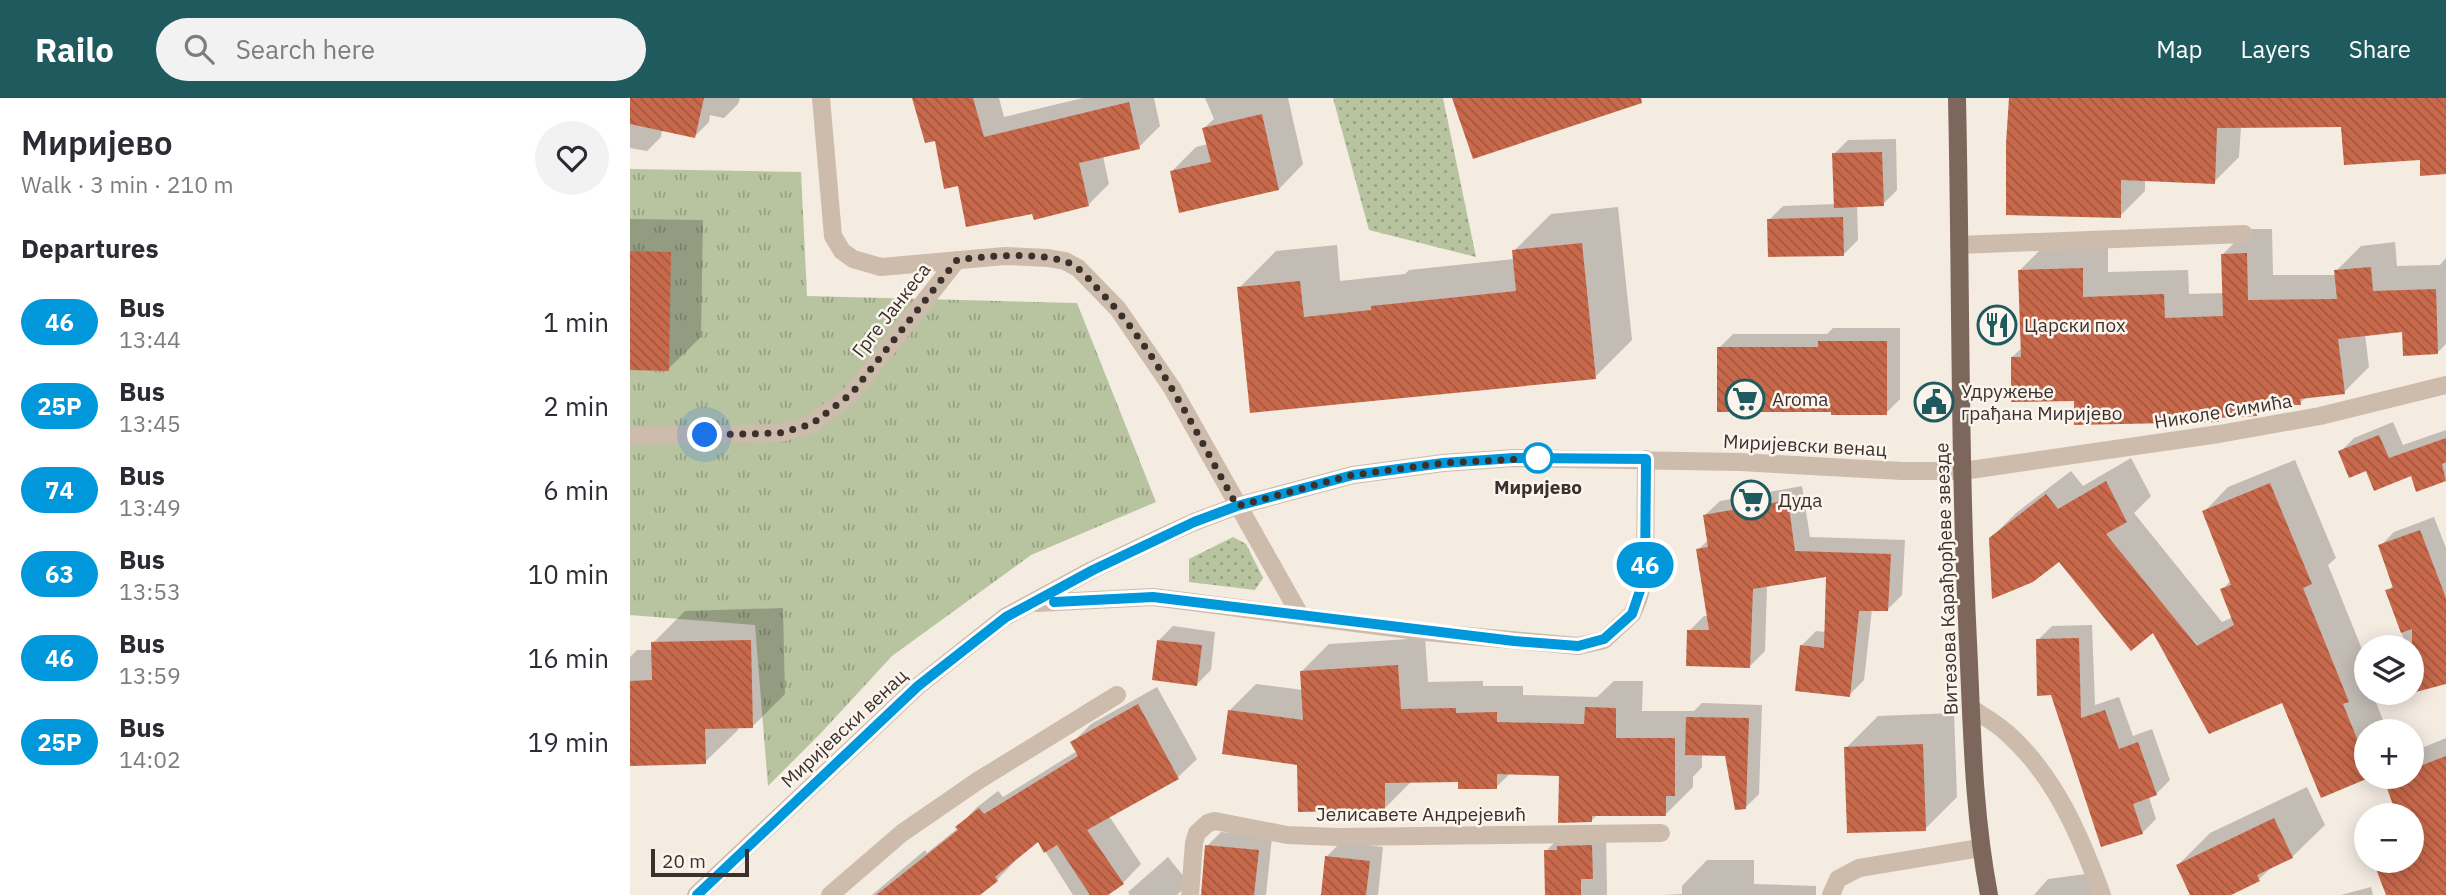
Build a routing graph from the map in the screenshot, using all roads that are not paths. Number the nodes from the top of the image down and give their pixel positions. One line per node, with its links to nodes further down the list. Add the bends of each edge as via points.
1 (821, 98): 5 (street, via 833,236 842,251 881,267)
2 (1957, 98): 4 (main road, Витезова Карађорђеве звезде)
3 (2244, 234): 4 (street)
4 (1959, 245): 9 (main road, Витезова Карађорђеве звезде)
5 (957, 260): 7 (street, Грге Јанкеса, via 852,393 812,424 780,433); 10 (street, Грге Јанкеса, via 1037,258 1065,261 1078,268 1118,309 1172,388)
6 (2446, 385): 9 (street, Николе Симића, via 2308,418)
7 (630, 436)
8 (1646, 459): 9 (street, Миријевски венац); 10 (street, Миријевски венац, via 1514,458 1443,463 1353,475); 12 (street, Миријевски венац, via 1645,576 1632,614 1604,639 1578,646)
9 (1963, 471): 14 (main road, Витезова Карађорђеве звезде)
10 (1237, 506): 11 (street, Миријевски венац, via 1161,537); 12 (street)
11 (1030, 603): 12 (street, Миријевски венац, via 1153,597); 17 (street, Миријевски венац, via 918,686)
12 (1300, 615)
13 (1116, 695): 18 (street, via 902,833)
14 (1971, 708): 16 (main road, Витезова Карађорђеве звезде); 22 (street, via 2005,731 2052,784)
15 (1661, 833): 19 (street, Јелисавете Андрејевић, via 1338,837 1287,835 1216,821 1203,826 1194,843)
16 (1980, 848): 20 (street, via 1859,868 1838,879); 21 (main road, Витезова Карађорђеве звезде)
17 (696, 895)
18 (830, 895)
19 (1189, 895)
20 (1831, 895)
21 (1989, 895)
22 (2102, 895)

